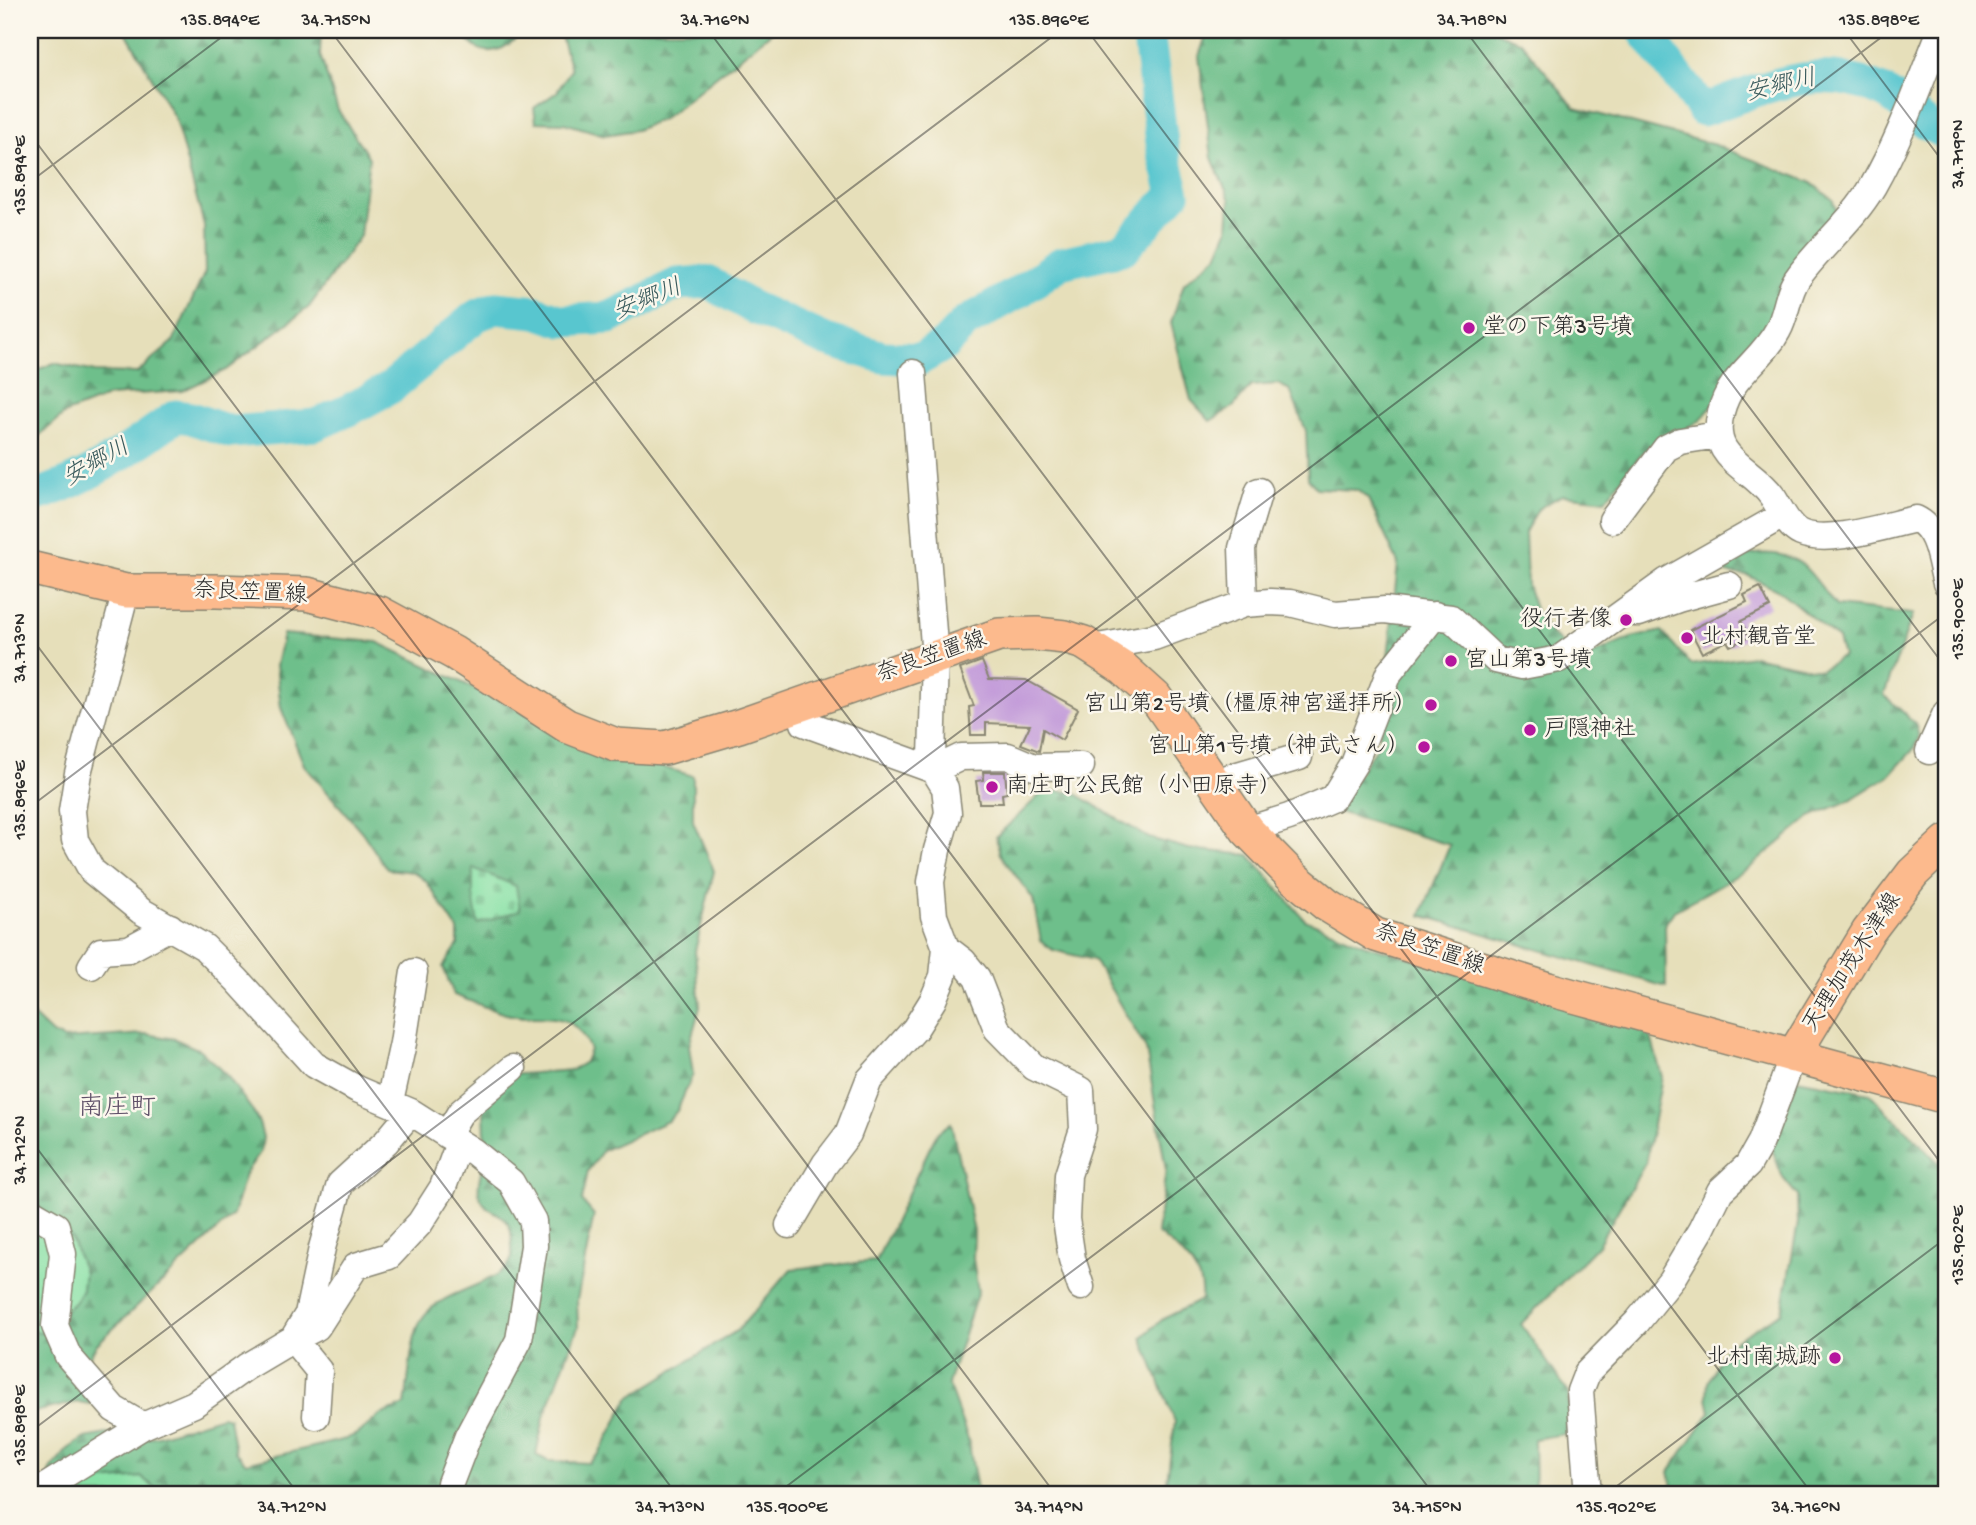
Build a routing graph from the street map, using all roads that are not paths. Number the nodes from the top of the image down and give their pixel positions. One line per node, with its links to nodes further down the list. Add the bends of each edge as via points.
1 (1941, 30): 3 (street, via 1872,187 1797,278 1778,331 1729,388)
2 (913, 373): 15 (street)
3 (1718, 435): 5 (street, via 1732,462 1771,494); 6 (street, via 1666,448)
4 (1259, 491): 11 (street, via 1242,548)
5 (1783, 515): 8 (street, via 1800,532 1828,537 1916,519 1933,535); 12 (street, via 1667,581)
6 (1612, 520)
7 (30, 568): 10 (main road, 奈良笠置線)
8 (1946, 583)
9 (1728, 585): 12 (street, via 1639,613)
10 (126, 591): 16 (main road, 奈良笠置線, via 307,594 380,613 454,653 567,726 616,745 665,748); 25 (street, via 78,773 72,811 75,840 92,871 141,911)
11 (1244, 604): 13 (street, via 1290,603 1335,614 1385,610); 14 (street, via 1154,638)
12 (1626, 611): 13 (street, via 1559,659 1522,666 1496,660 1451,618)
13 (1435, 615): 23 (street, via 1389,673 1354,764 1333,798)
14 (1092, 648): 15 (main road, 奈良笠置線, via 1065,637 999,635); 22 (main road, 奈良笠置線, via 1155,697)
15 (935, 658): 16 (main road, 奈良笠置線); 21 (street)
16 (800, 705): 21 (street, via 804,723)
17 (1946, 713): 18 (street)
18 (1929, 751)
19 (1298, 757): 22 (street)
20 (1081, 766): 21 (street, via 1034,767 1008,756 961,757)
21 (933, 770): 26 (street, via 945,788 948,813 931,881 934,916)
22 (1214, 782): 23 (main road, 奈良笠置線)
23 (1247, 830): 29 (main road, 奈良笠置線, via 1295,879 1376,935 1548,989)
24 (1946, 842): 29 (main road, 天理加茂木津線, via 1913,873 1868,932)
25 (170, 927): 27 (street, via 129,949 101,951); 32 (street, via 204,947 314,1065)
26 (946, 948): 35 (street, via 943,976 933,999 915,1029 869,1080 848,1135); 36 (street, via 977,978 997,1029 1034,1067 1081,1090 1083,1129 1068,1175 1066,1219)
27 (92, 966)
28 (414, 972): 32 (street, via 403,1043)
29 (1793, 1056): 31 (main road, 奈良笠置線); 42 (street, via 1748,1165 1720,1191 1671,1280 1587,1373 1580,1391)
30 (513, 1068): 33 (street, via 460,1113)
31 (1946, 1097)
32 (400, 1107): 33 (street); 37 (street, via 386,1142 340,1184 308,1314)
33 (453, 1139): 37 (street, via 443,1188 421,1223 389,1256 356,1266 317,1326); 40 (street, via 511,1182 533,1221 534,1246 519,1340 468,1436)
34 (30, 1211): 39 (street, via 56,1226 63,1254 55,1326 68,1356 114,1409)
35 (789, 1225)
36 (1082, 1287)
37 (293, 1339): 38 (street, via 319,1371); 39 (street, via 194,1404)
38 (316, 1416)
39 (143, 1426): 41 (street)
40 (448, 1491)
41 (32, 1495)
42 (1588, 1495)

